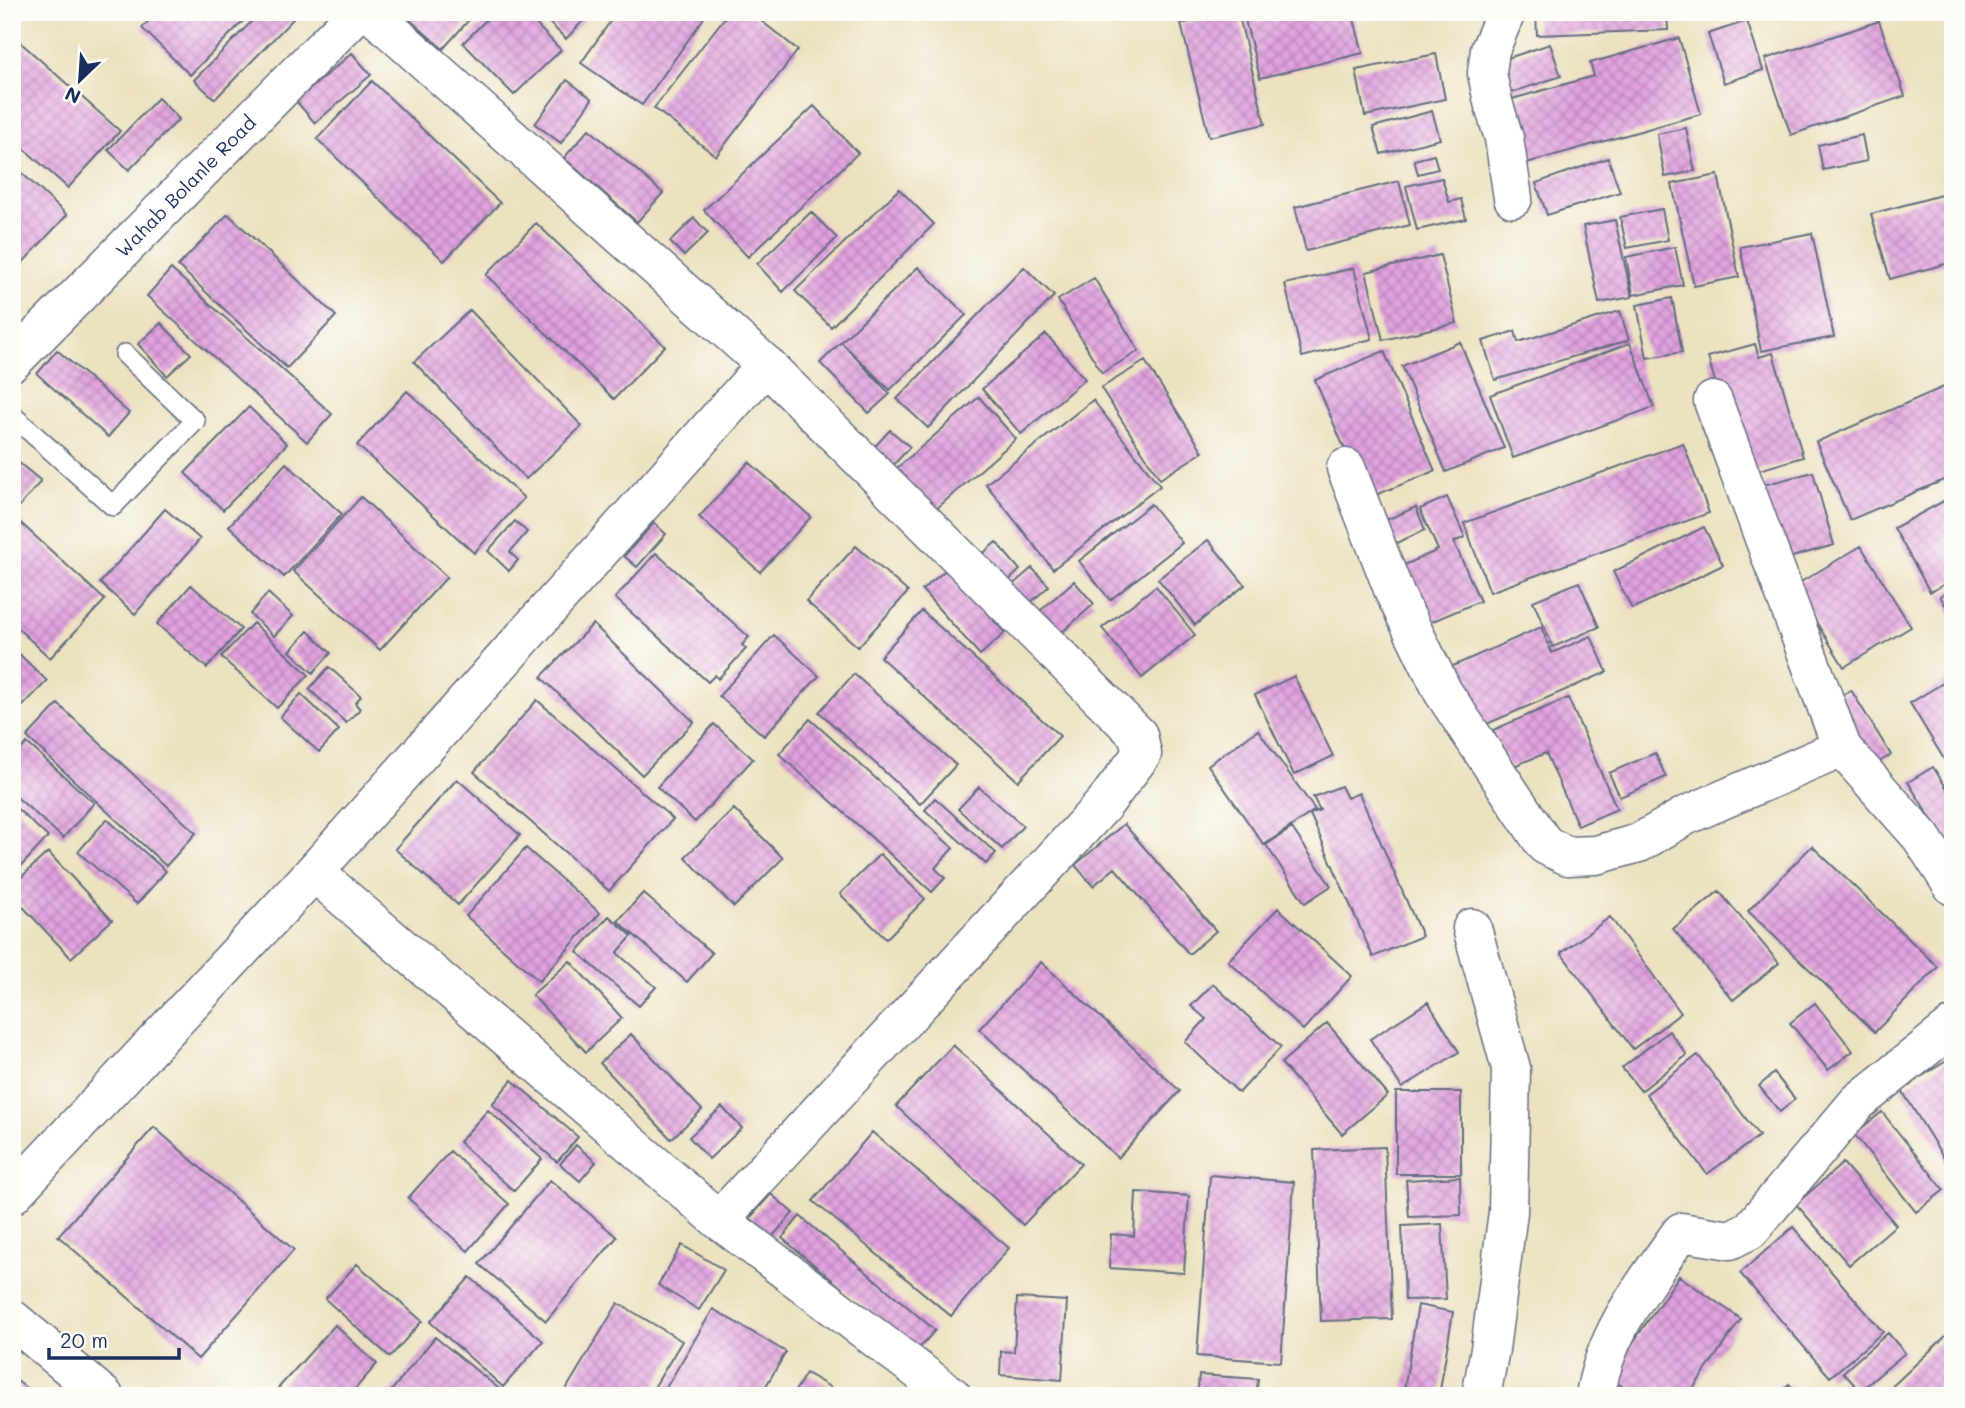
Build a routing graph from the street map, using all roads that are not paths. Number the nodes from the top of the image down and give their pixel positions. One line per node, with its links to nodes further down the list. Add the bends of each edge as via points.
1 (358, 12): 6 (street, Wahab Bolanle Road)
2 (370, 12): 7 (street)
3 (1506, 12): 4 (street, via 1490,50 1487,73)
4 (1513, 198)
5 (125, 354): 9 (lane, via 195,421 113,506)
6 (12, 362)
7 (766, 365): 12 (street); 17 (street, via 1138,735 1142,754 1104,804)
8 (1713, 401): 11 (street)
9 (12, 415)
10 (1346, 468): 11 (street, via 1395,594 1443,692 1545,845 1568,856 1582,856 1639,843 1685,816)
11 (1842, 748): 13 (street, via 1921,837)
12 (314, 872): 16 (street); 17 (street)
13 (1953, 886)
14 (1472, 929): 21 (street, via 1511,1068 1508,1212)
15 (1953, 1026): 22 (street, via 1858,1102 1750,1230 1730,1240 1681,1232 1611,1339)
16 (12, 1195)
17 (719, 1220): 20 (street)
18 (12, 1319): 19 (street)
19 (104, 1396)
20 (952, 1396)
21 (1481, 1396)
22 (1595, 1396)

